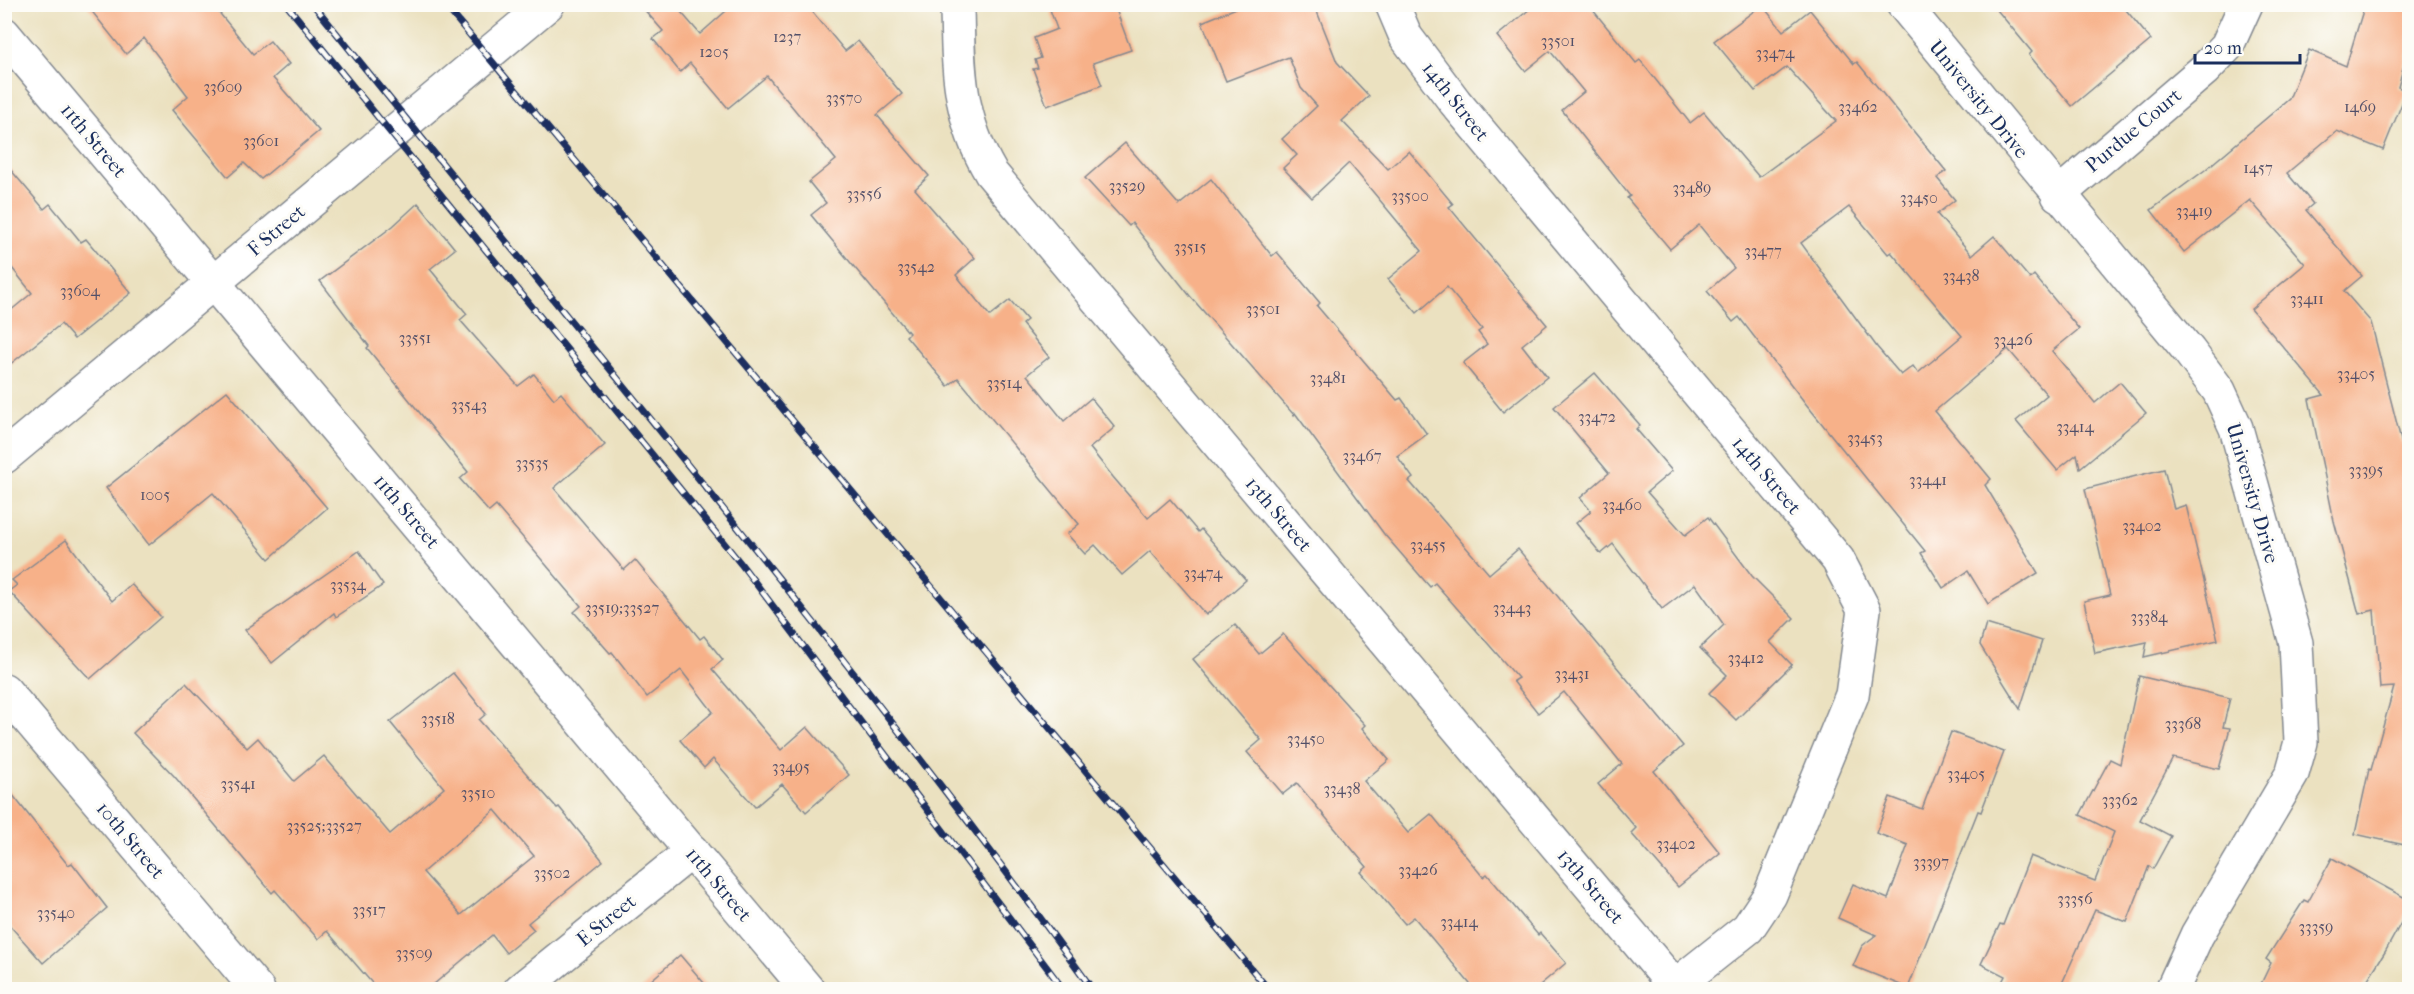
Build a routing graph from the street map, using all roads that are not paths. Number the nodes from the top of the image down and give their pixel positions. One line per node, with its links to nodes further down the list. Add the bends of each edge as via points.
1 (957, 4): 12 (street, 13th Street, via 963,107 975,146 991,173)
2 (1392, 4): 12 (street, 14th Street, via 1406,37 1455,102 1838,560 1864,610 1852,695 1770,896 1748,928)
3 (1903, 4): 7 (street, University Drive)
4 (2246, 4): 7 (street, Purdue Court, via 2227,46 2204,70)
5 (536, 8): 8 (street, F Street)
6 (4, 34): 8 (street, 11th Street)
7 (2058, 195): 16 (street, University Drive, via 2218,391 2236,428 2296,644 2301,742 2292,774 2197,935)
8 (214, 282): 9 (street, F Street); 11 (street, 11th Street)
9 (4, 457)
10 (4, 690): 13 (street, 10th Street)
11 (692, 851): 14 (street, E Street); 15 (street, 11th Street)
12 (1676, 988)
13 (258, 990)
14 (520, 990)
15 (808, 990)
16 (2172, 990)

